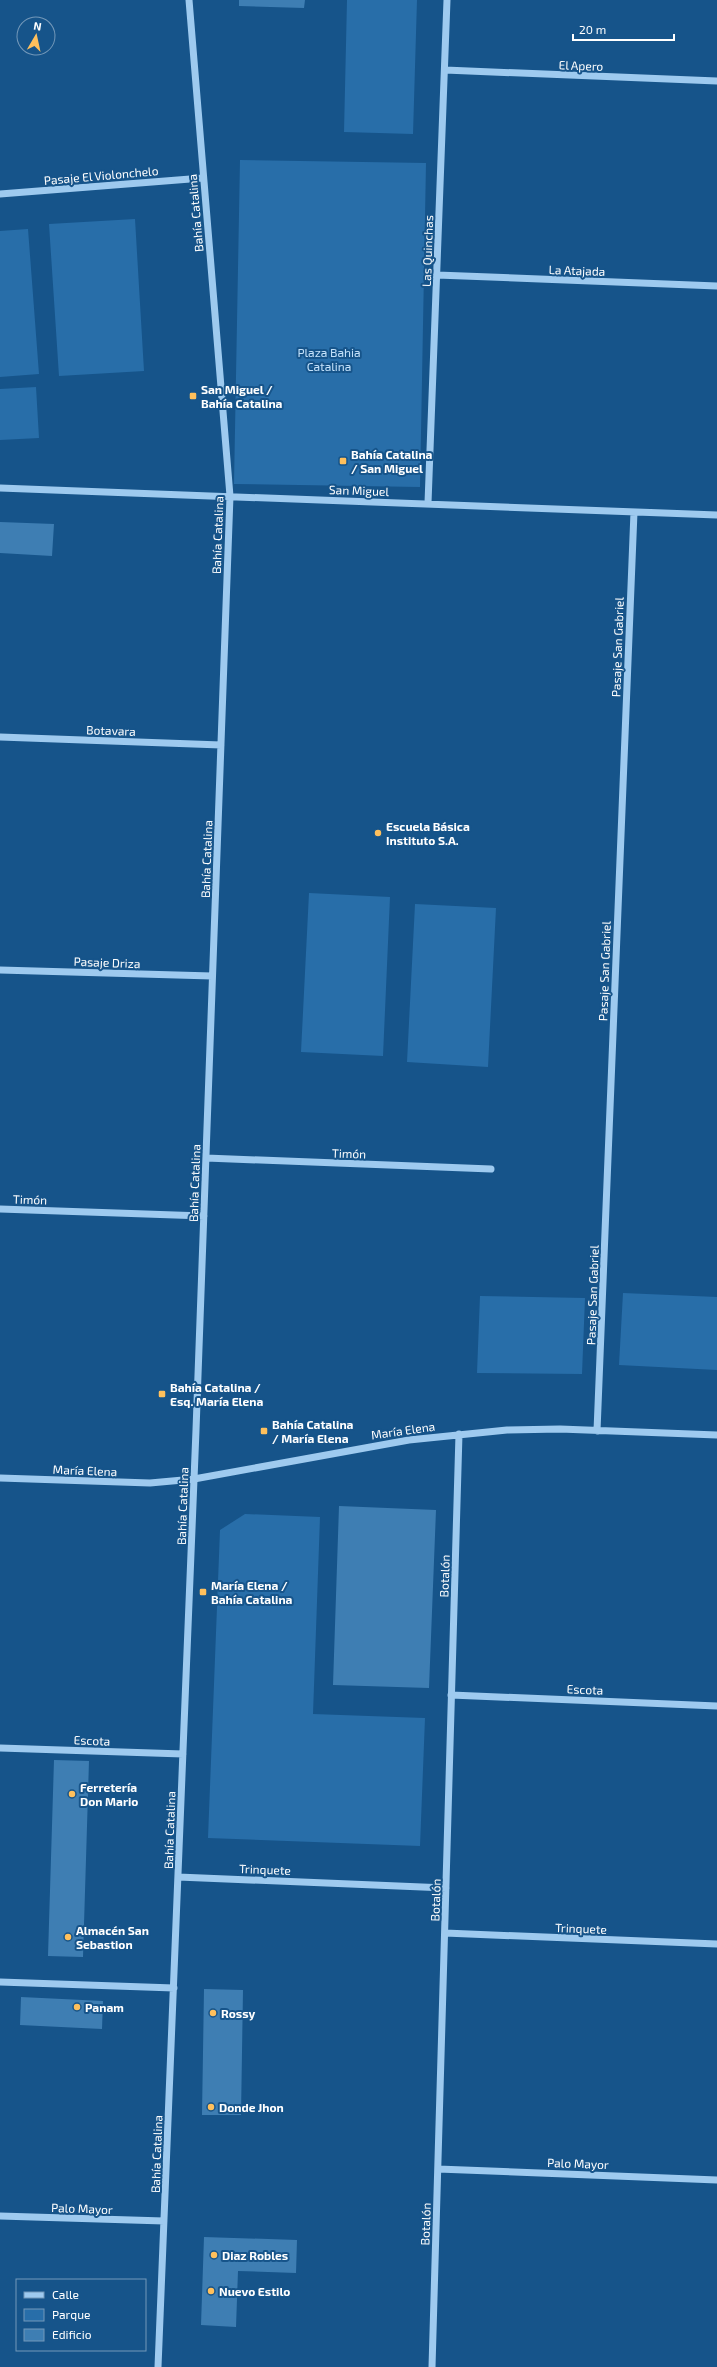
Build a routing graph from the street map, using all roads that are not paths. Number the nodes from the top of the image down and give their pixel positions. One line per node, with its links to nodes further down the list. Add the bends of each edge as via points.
1 (188, 0): 5 (street, Bahía Catalina)
2 (448, 0): 3 (street, Las Quinchas)
3 (444, 70): 4 (street, El Apero); 7 (street, Las Quinchas)
4 (717, 81)
5 (203, 178): 6 (street, Pasaje El Violonchelo); 10 (street, Bahía Catalina)
6 (0, 194)
7 (437, 275): 8 (street, La Atajada); 11 (street, Las Quinchas)
8 (717, 286)
9 (0, 488): 10 (street, San Miguel)
10 (230, 496): 11 (street, San Miguel); 15 (street, Bahía Catalina)
11 (428, 503): 12 (street, San Miguel)
12 (634, 512): 13 (street, San Miguel); 22 (street, Pasaje San Gabriel)
13 (717, 515)
14 (0, 738): 15 (street, Botavara)
15 (220, 745): 17 (street, Bahía Catalina)
16 (0, 970): 17 (street, Pasaje Driza)
17 (212, 976): 18 (street, Bahía Catalina)
18 (206, 1158): 19 (street, Timón); 21 (street, Bahía Catalina)
19 (491, 1170)
20 (0, 1209): 21 (street, Timón)
21 (204, 1216): 26 (street, Bahía Catalina)
22 (597, 1431): 23 (street, María Elena, via 507,1430); 24 (street, María Elena)
23 (459, 1434): 26 (street, María Elena, via 356,1448); 27 (street, Botalón)
24 (717, 1436)
25 (0, 1478): 26 (street, María Elena, via 150,1483)
26 (194, 1479): 30 (street, Bahía Catalina)
27 (451, 1695): 28 (street, Escota); 32 (street, Botalón)
28 (717, 1706)
29 (0, 1748): 30 (street, Escota)
30 (183, 1754): 31 (street, Bahía Catalina)
31 (178, 1877): 32 (street, Trinquete); 36 (street, Bahía Catalina)
32 (446, 1888): 33 (street, Botalón)
33 (445, 1933): 34 (street, Trinquete); 37 (street, Botalón)
34 (717, 1944)
35 (0, 1982): 36 (street)
36 (174, 1988): 40 (street, Bahía Catalina)
37 (438, 2169): 38 (street, Palo Mayor); 42 (street, Botalón)
38 (717, 2180)
39 (0, 2216): 40 (street, Palo Mayor)
40 (164, 2221): 41 (street, Bahía Catalina)
41 (158, 2367)
42 (432, 2367)

